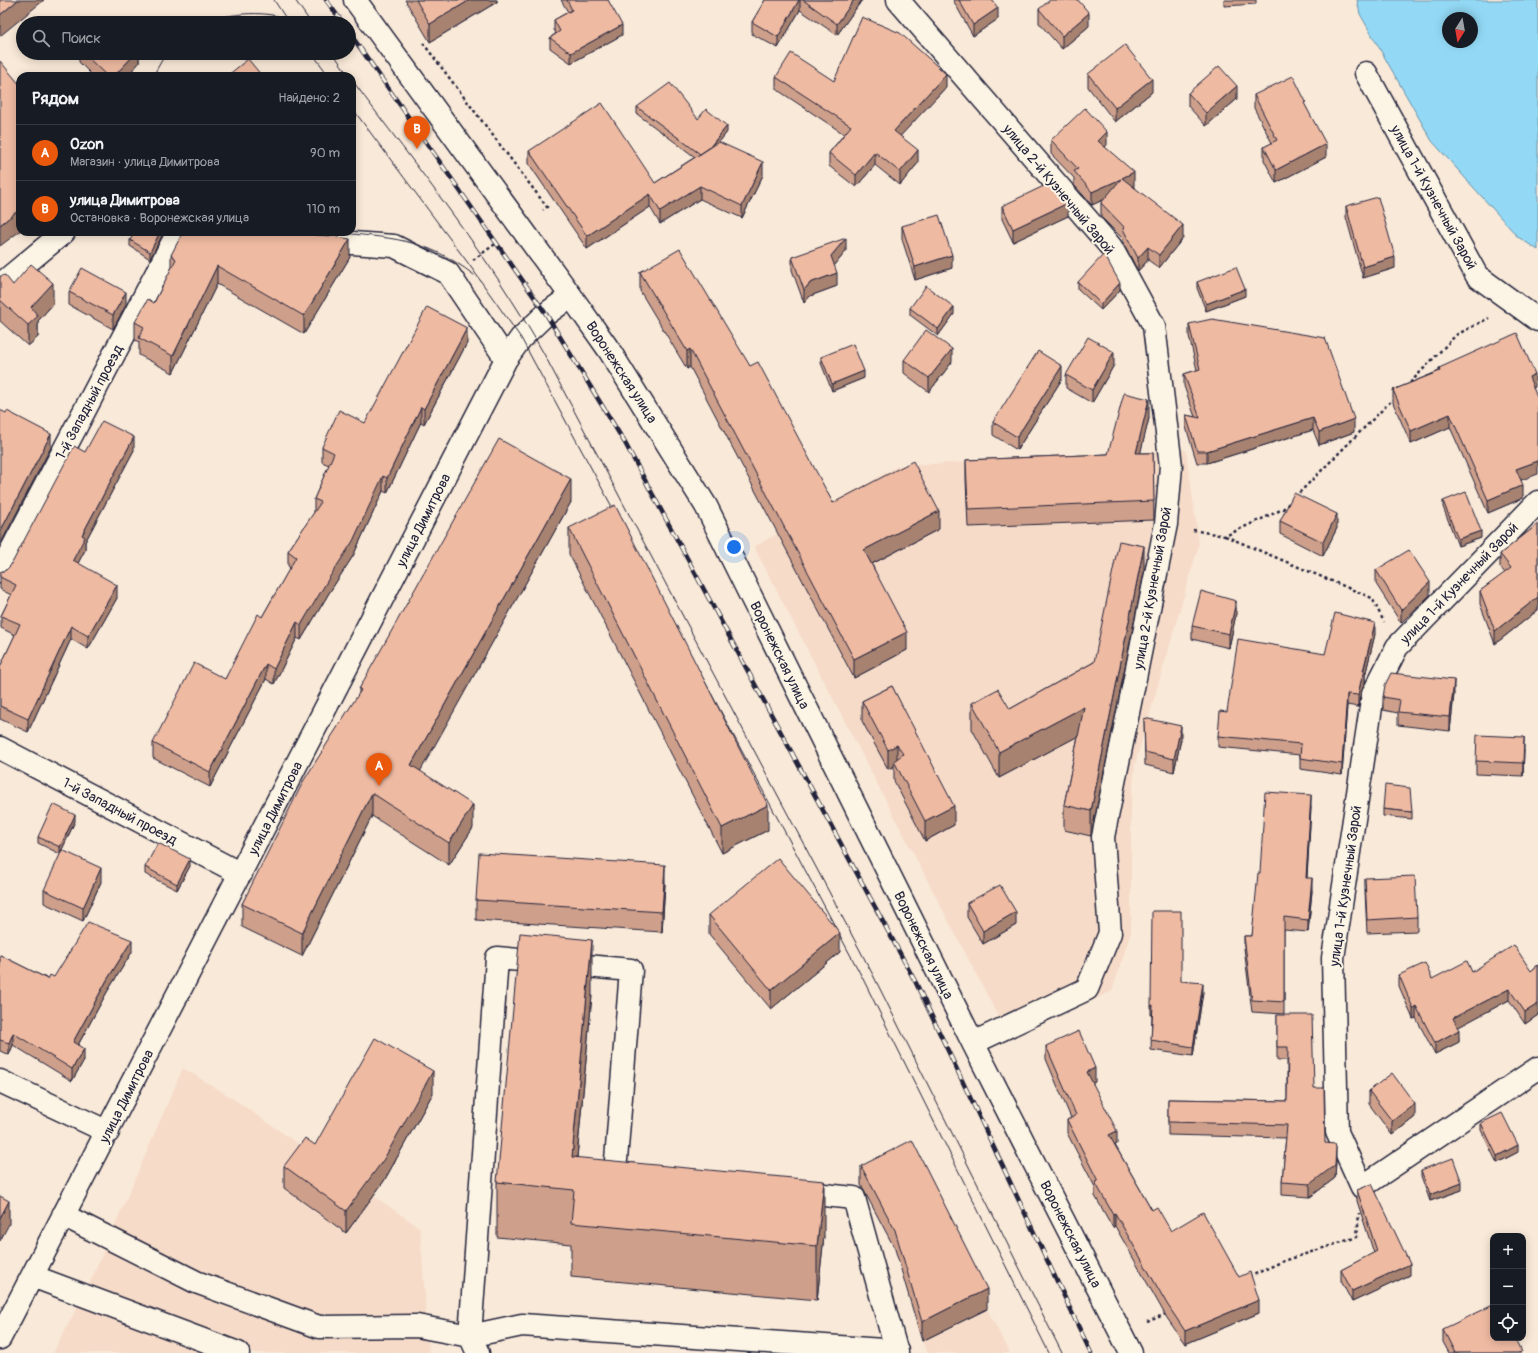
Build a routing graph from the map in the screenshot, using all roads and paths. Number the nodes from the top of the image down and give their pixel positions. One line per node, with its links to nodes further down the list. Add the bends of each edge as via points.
1 (355, 0): 8 (street, Воронежская улица)
2 (898, 0): 15 (street, улица 2-й Кузнечный Зарой, via 1111,247 1154,326 1171,466)
3 (1366, 74): 9 (street, улица 1-й Кузнечный Зарой, via 1477,276)
4 (59, 236): 7 (street)
5 (176, 236): 17 (street, 1-й Западный проезд)
6 (284, 236): 11 (street, via 394,246 448,273)
7 (0, 285)
8 (571, 296): 11 (street, улица Димитрова, via 546,314 521,338); 21 (street, Воронежская улица, via 609,350 706,506)
9 (1516, 305): 10 (street, улица 1-й Кузнечный Зарой); 12 (path, via 1456,335)
10 (1538, 320)
11 (506, 359): 20 (street, улица Димитрова)
12 (1403, 389)
13 (1398, 395): 16 (path, via 1283,509)
14 (1538, 502): 18 (street, улица 1-й Кузнечный Зарой)
15 (1166, 524): 16 (path); 21 (street, улица 2-й Кузнечный Зарой, via 1103,837 1110,933 1087,989)
16 (1225, 536): 18 (path, via 1372,598)
17 (0, 572)
18 (1397, 647): 26 (street, улица 1-й Кузнечный Зарой, via 1373,694 1333,958 1336,1132)
19 (0, 748): 20 (street, 1-й Западный проезд)
20 (241, 874): 24 (street, улица Димитрова)
21 (973, 1043): 32 (street, Воронежская улица)
22 (1538, 1068): 26 (street)
23 (0, 1081): 24 (street)
24 (108, 1132): 28 (street, улица Димитрова)
25 (653, 1177): 34 (street, via 615,1173 631,970 497,958)
26 (1362, 1187): 30 (path, via 1357,1237 1281,1262)
27 (776, 1190): 35 (street, via 854,1198)
28 (63, 1216): 29 (street, улица Димитрова); 34 (street, via 196,1282 319,1327 417,1326)
29 (32, 1276): 33 (street, улица Димитрова); 36 (street)
30 (1246, 1278)
31 (1168, 1313): 32 (path)
32 (1122, 1333): 37 (street, Воронежская улица)
33 (0, 1338)
34 (474, 1344): 35 (street, via 522,1325)
35 (897, 1352)
36 (238, 1353)
37 (1132, 1353)

